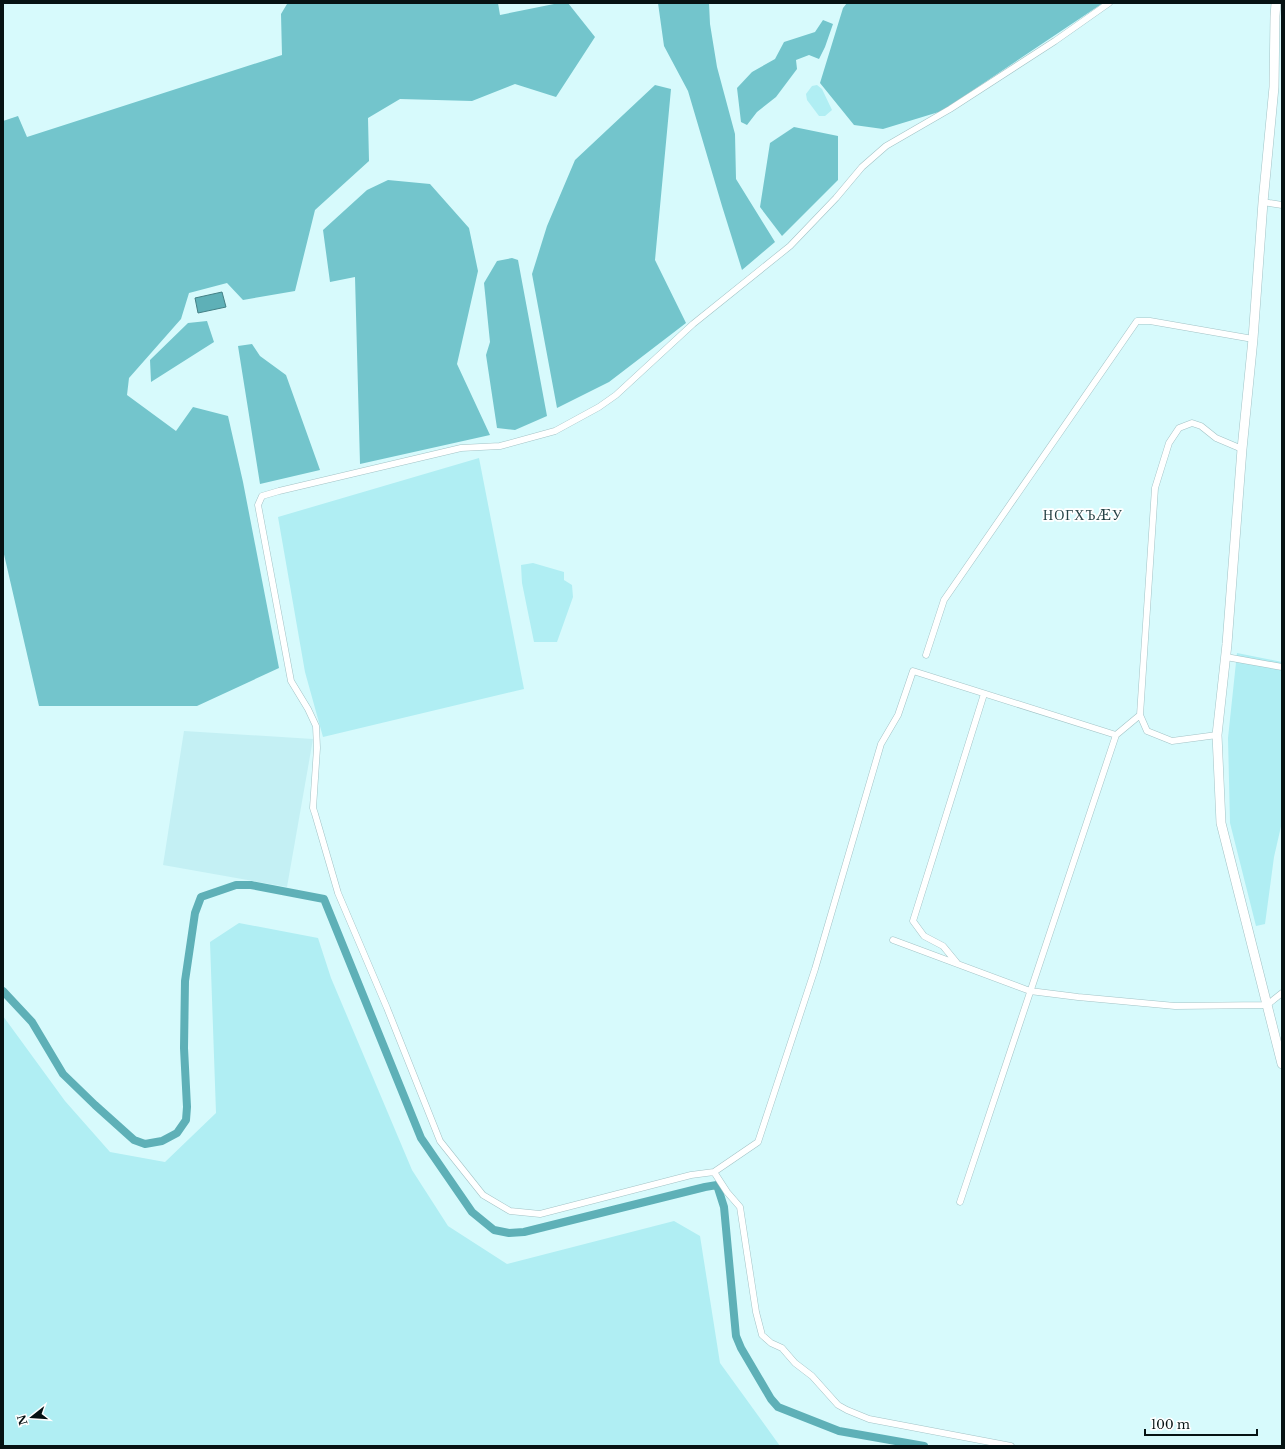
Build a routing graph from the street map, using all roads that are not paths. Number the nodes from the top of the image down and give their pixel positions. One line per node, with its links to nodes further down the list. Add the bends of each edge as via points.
1 (1109, 3): 20 (street, via 950,110 886,146 862,167 790,246 693,324 623,389 599,407 555,431 500,446 461,448 279,491 262,496 258,505 291,681 316,726 314,814 338,893 440,1141 483,1195 510,1211 540,1214 691,1175)
2 (1276, 3): 3 (main road, via 1274,87)
3 (1263, 202): 4 (street); 5 (main road)
4 (1282, 205)
5 (1253, 339): 6 (main road); 7 (street, via 1137,321 944,600)
6 (1242, 449): 8 (main road); 11 (street, via 1216,438 1201,426 1192,423 1179,428 1169,443 1155,488)
7 (926, 655)
8 (1226, 657): 9 (street); 13 (main road)
9 (1282, 667)
10 (984, 694): 12 (street); 15 (street, via 913,921 924,936 943,946); 20 (street, via 913,671 898,715 881,744 815,969 758,1142)
11 (1140, 715): 12 (street); 13 (street, via 1147,731 1172,741)
12 (1116, 735): 16 (street)
13 (1218, 735): 18 (main road, via 1220,823)
14 (893, 940): 15 (street)
15 (958, 964): 16 (street)
16 (1030, 991): 18 (street, via 1175,1006); 21 (street)
17 (1281, 995): 18 (street)
18 (1267, 1005): 19 (main road)
19 (1282, 1064)
20 (714, 1172): 22 (street, via 740,1207 756,1312 762,1335 782,1348 838,1405 847,1410 869,1419)
21 (960, 1202)
22 (1011, 1446)

